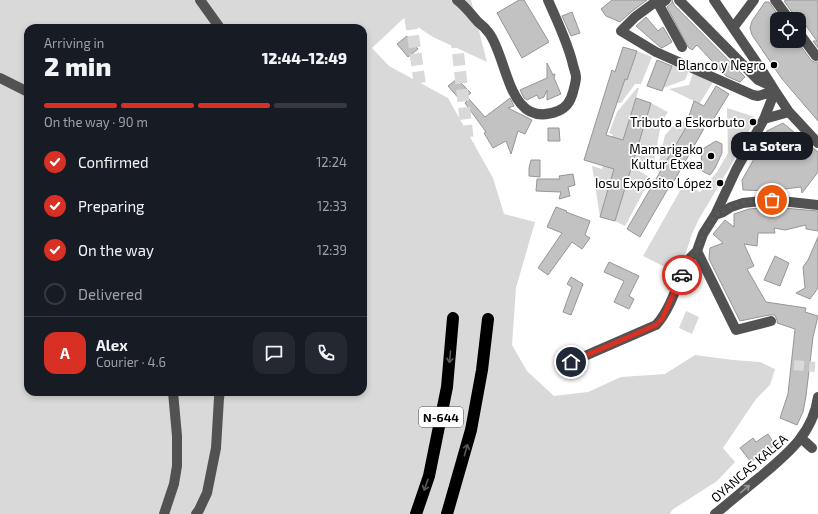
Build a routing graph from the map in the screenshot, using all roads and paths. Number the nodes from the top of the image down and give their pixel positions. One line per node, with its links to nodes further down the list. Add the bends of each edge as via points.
1 (200, 0): 11 (street)
2 (457, 0): 3 (street, via 489,33 516,98 524,107 539,114 561,110 572,97 576,77 571,55)
3 (548, 0)
4 (658, 0): 17 (street, via 621,31 656,52 753,95 758,96)
5 (666, 0): 14 (street, via 659,5)
6 (679, 0): 17 (street, via 758,80)
7 (714, 0): 12 (street)
8 (754, 0): 12 (street)
9 (775, 0): 10 (street)
10 (784, 12)
11 (217, 24)
12 (733, 28): 17 (street)
13 (806, 42): 15 (street)
14 (682, 47)
15 (816, 56)
16 (0, 78): 18 (street)
17 (773, 88): 19 (street); 20 (street)
18 (24, 90)
19 (789, 112): 20 (street); 21 (street)
20 (764, 119): 22 (street)
21 (818, 143)
22 (729, 186): 23 (street, via 734,198); 25 (street)
23 (743, 202): 24 (street, via 772,200); 25 (street)
24 (818, 205)
25 (715, 215): 26 (street, via 703,234)
26 (697, 251): 29 (street, via 736,330); 30 (street, via 686,264 669,305 656,325)
27 (453, 318): 38 (highway, N-644, one-way to 38, via 447,387 429,476)
28 (488, 319): 39 (highway, N-644, one-way to 28, via 471,430)
29 (771, 321)
30 (571, 362)
31 (173, 396): 36 (street, via 177,466)
32 (219, 396): 37 (street, via 216,448 207,493)
33 (818, 397): 34 (street, OYANCAS KALEA)
34 (801, 438): 35 (street); 40 (street, OYANCAS KALEA, one-way to 34, via 785,456)
35 (812, 448)
36 (164, 514)
37 (196, 514)
38 (416, 514)
39 (447, 514)
40 (715, 514)

